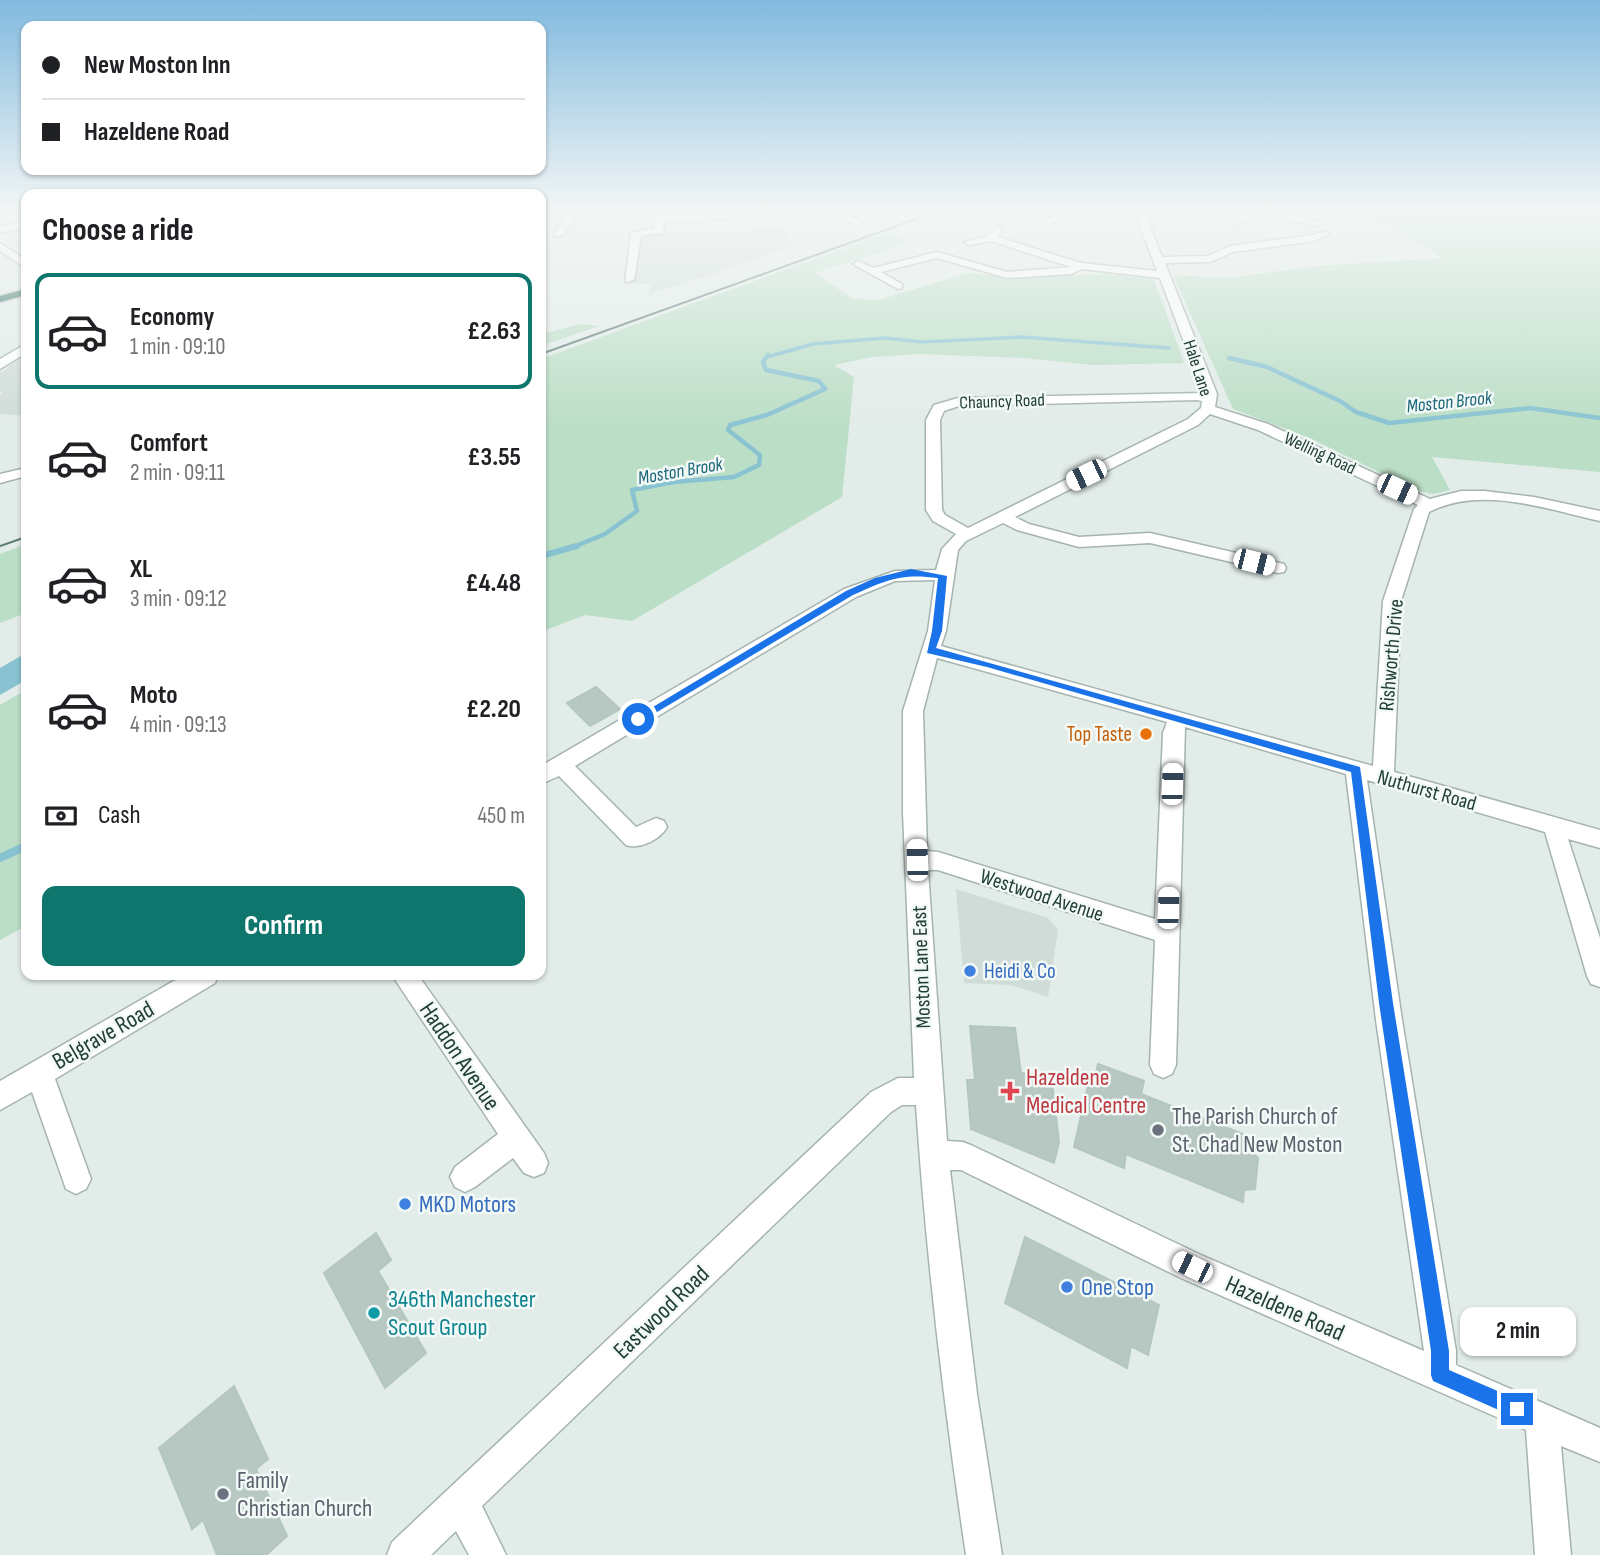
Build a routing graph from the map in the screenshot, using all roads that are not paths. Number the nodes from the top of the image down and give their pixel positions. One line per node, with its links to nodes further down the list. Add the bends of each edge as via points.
1 (892, 283): 3 (street)
2 (1168, 283): 9 (street, Hale Lane)
3 (898, 286)
4 (21, 293): 5 (highway)
5 (0, 299)
6 (21, 351): 8 (street)
7 (21, 362): 8 (street)
8 (2, 364)
9 (1209, 404): 12 (street, Welling Road); 13 (street, via 1193,422); 15 (street, Chauncy Road, via 1197,397 958,401 939,408 933,420 934,510 939,518)
10 (21, 473): 11 (street)
11 (0, 479)
12 (1429, 504): 14 (street, via 1461,495 1487,495); 23 (street, Rishworth Drive, via 1418,515 1392,601)
13 (1002, 516): 15 (street); 16 (street, via 1023,527 1079,541 1150,538)
14 (1600, 516)
15 (966, 533): 17 (street, Moston Lane East, via 950,548)
16 (1278, 567)
17 (943, 576): 18 (street, Moston Lane East); 20 (street, via 911,572 857,590)
18 (931, 650): 19 (street, Nuthurst Road); 27 (street, Moston Lane East, via 913,711)
19 (1178, 718): 21 (street, Nuthurst Road); 28 (street, via 1173,733)
20 (560, 764): 22 (street); 25 (street, via 634,839)
21 (1356, 770): 23 (street, Nuthurst Road); 41 (street)
22 (546, 773)
23 (1383, 777): 24 (street, Nuthurst Road)
24 (1556, 826): 26 (street, Nuthurst Road); 29 (street)
25 (656, 827)
26 (1600, 839)
27 (917, 860): 28 (street, Westwood Avenue, via 938,861); 34 (street, Moston Lane East)
28 (1167, 933): 32 (street)
29 (1600, 976)
30 (197, 980): 33 (street, Belgrave Road)
31 (407, 980): 36 (street, Haddon Avenue)
32 (1163, 1065)
33 (39, 1073): 35 (street, Belgrave Road); 40 (street)
34 (927, 1092): 37 (street, Moston Lane East); 44 (street, Eastwood Road, via 898,1091 881,1102)
35 (0, 1096)
36 (516, 1138): 38 (street, Haddon Avenue); 39 (street)
37 (932, 1155): 41 (street, Hazeldene Road, via 963,1156 1192,1267); 47 (street, Moston Lane East, via 964,1435)
38 (534, 1163)
39 (465, 1177)
40 (76, 1179)
41 (1440, 1375): 42 (street, Hazeldene Road)
42 (1542, 1420): 43 (street, Hazeldene Road); 48 (street)
43 (1600, 1445)
44 (461, 1502): 45 (street, Eastwood Road); 46 (street)
45 (405, 1555)
46 (488, 1555)
47 (984, 1555)
48 (1553, 1555)

